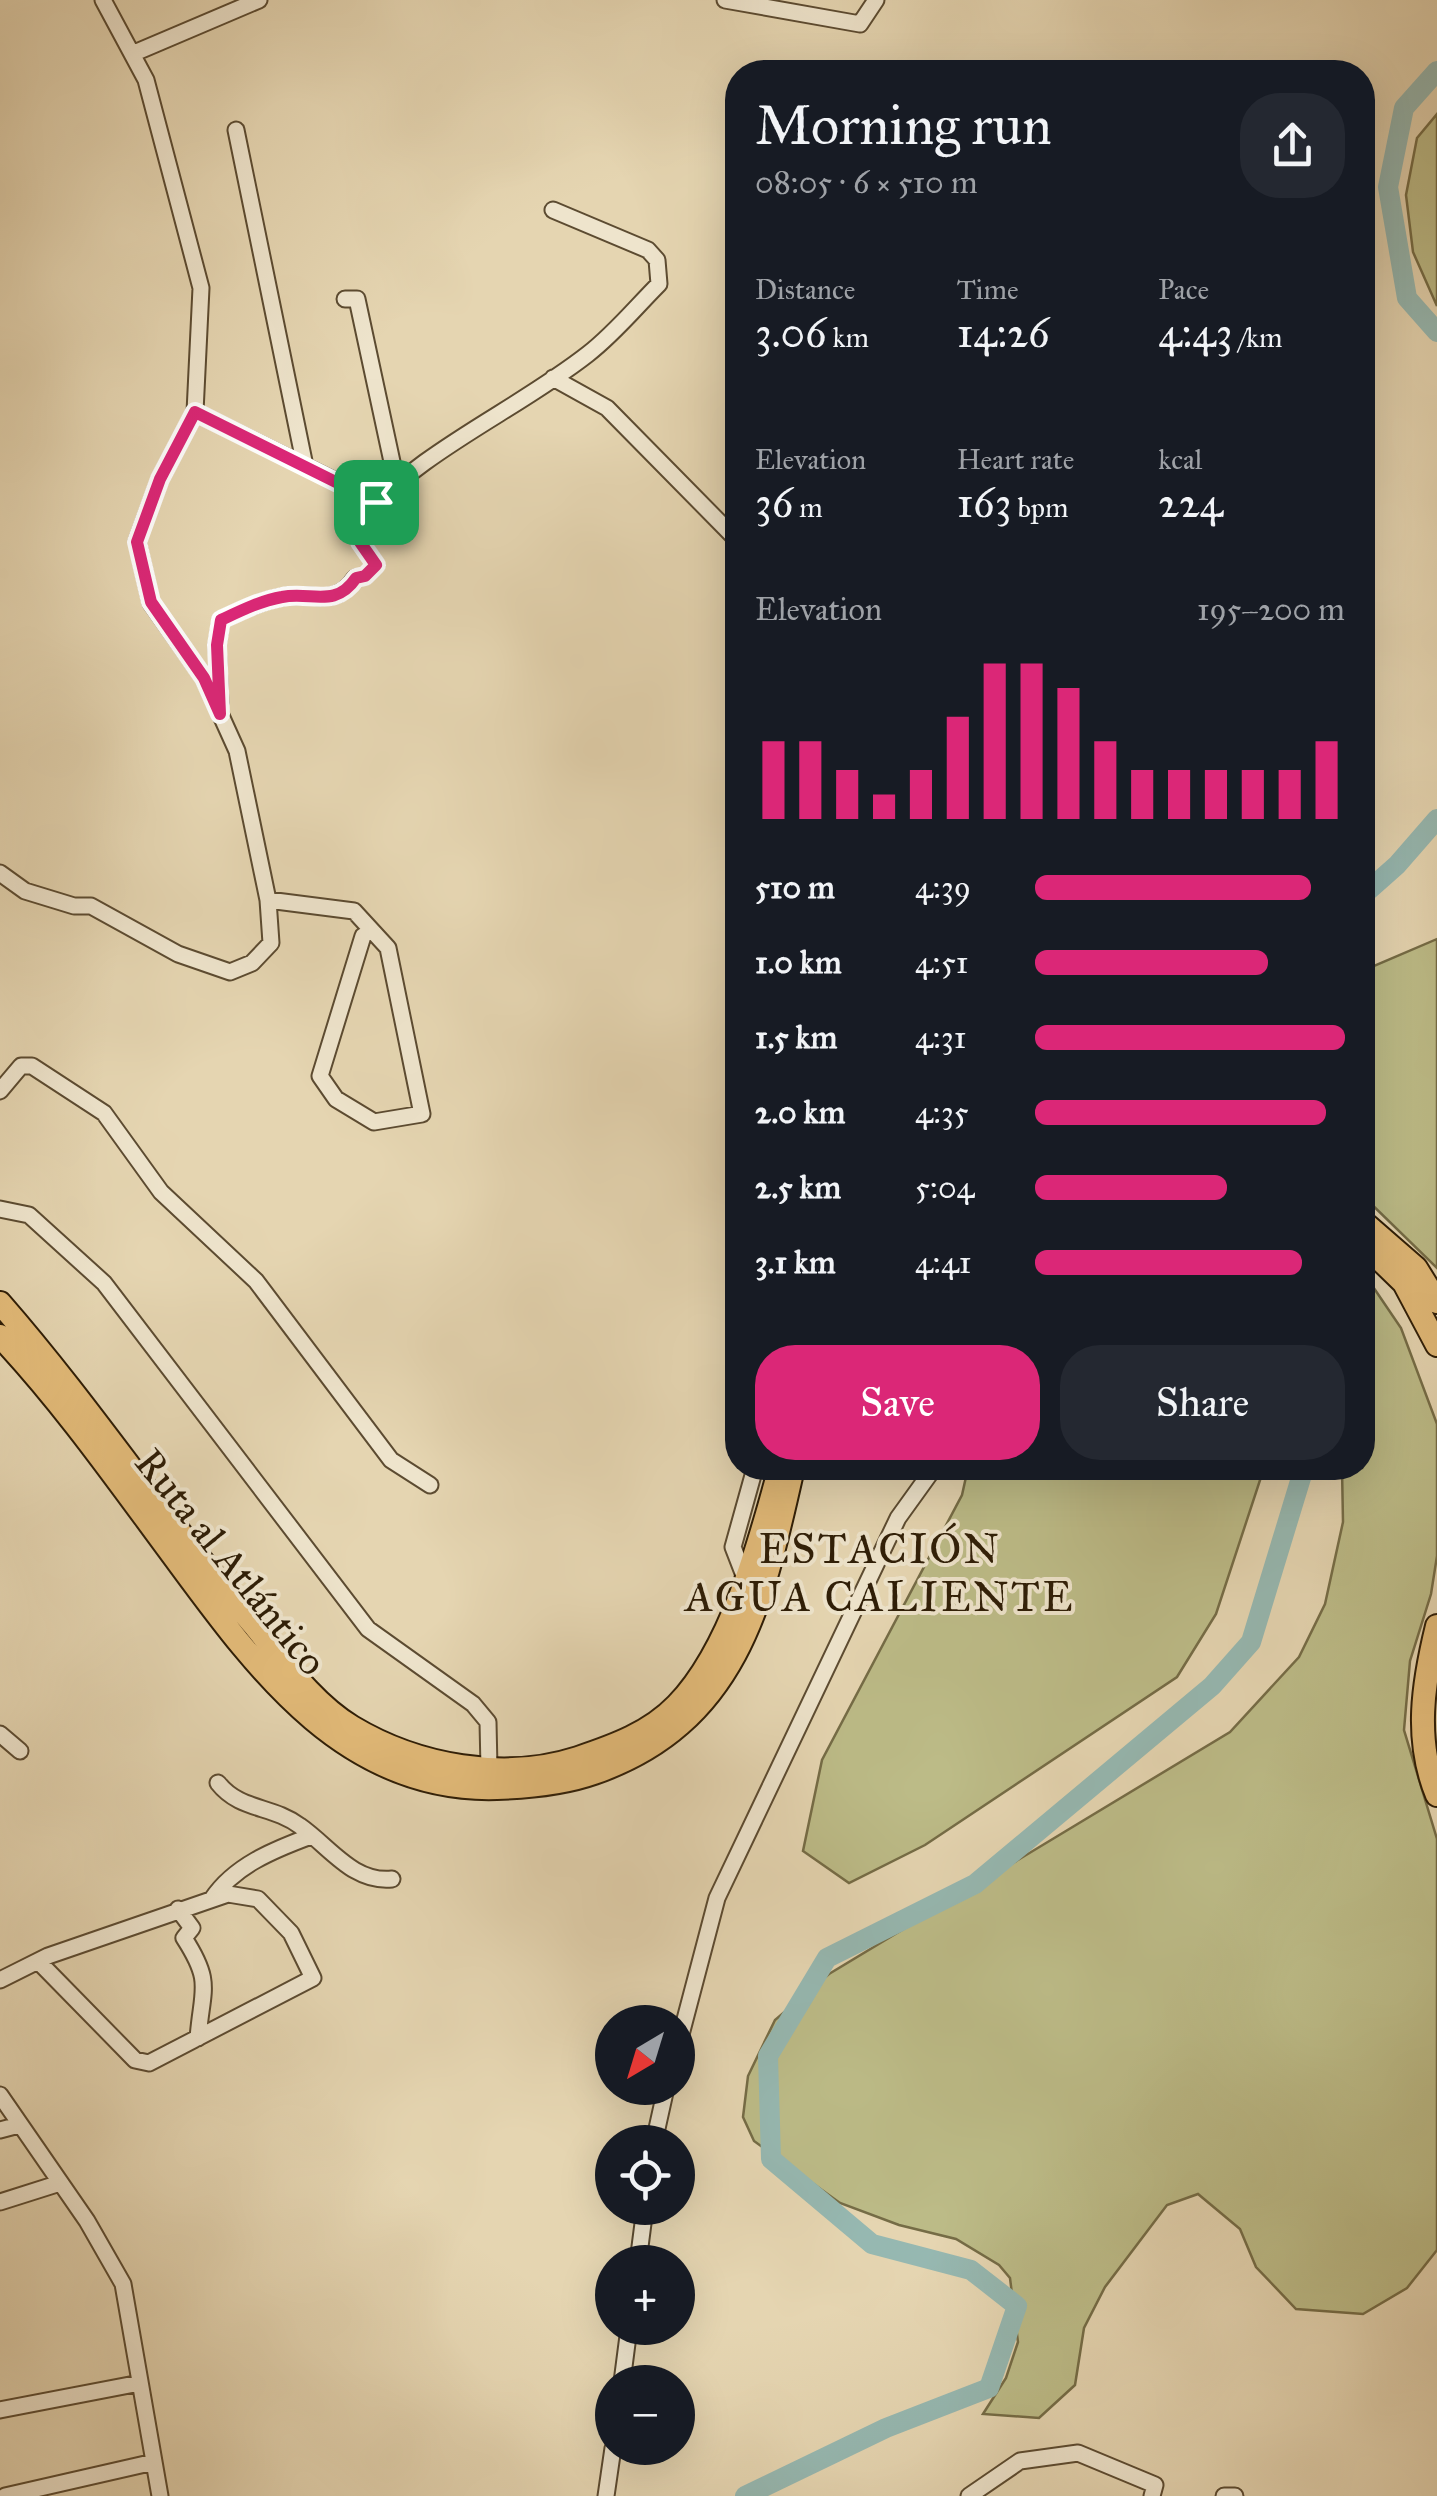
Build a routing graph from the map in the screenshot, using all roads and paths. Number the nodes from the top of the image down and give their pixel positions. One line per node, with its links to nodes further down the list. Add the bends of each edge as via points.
1 (104, 0): 5 (street)
2 (260, 0): 5 (street)
3 (725, 0): 4 (street, via 860,24)
4 (876, 0)
5 (132, 54): 10 (street, via 146,80 201,288)
6 (236, 130): 11 (street)
7 (553, 210): 9 (street, via 648,250 661,273 659,284 590,352)
8 (346, 300): 12 (street, via 357,299)
9 (554, 378): 12 (street); 14 (street, via 607,408)
10 (195, 412): 11 (street); 15 (street, via 137,542 151,602 204,678)
11 (305, 466): 13 (street)
12 (397, 485): 13 (street)
13 (376, 502): 15 (street, via 359,520 360,542 376,565 348,589 326,600 286,595 221,620)
14 (725, 527)
15 (220, 714): 17 (street, via 237,750)
16 (0, 873): 17 (street, via 25,891 91,906 178,954 230,972 252,963 271,943)
17 (268, 900): 18 (street, via 354,911 388,948 422,1114 374,1122 336,1099 320,1076)
18 (363, 936)
19 (0, 1091): 31 (street, via 21,1066 32,1066 104,1114 161,1192 256,1282 390,1460)
20 (0, 1208): 36 (street, via 29,1216 104,1283 368,1629 473,1704 488,1722)
21 (1375, 1232): 23 (highway, via 1416,1268)
22 (1375, 1255): 26 (highway, via 1404,1283)
23 (1437, 1302)
24 (0, 1304): 36 (highway, Ruta al Atlántico, via 316,1700 406,1754)
25 (0, 1336): 29 (highway, Ruta al Atlántico, via 269,1680 323,1731 371,1761 437,1783 475,1788 573,1780 624,1763 675,1730 717,1688 740,1652)
26 (1437, 1346)
27 (752, 1480): 32 (street, via 733,1547)
28 (776, 1480): 32 (highway, Ruta al Atlántico)
29 (790, 1480)
30 (925, 1480): 45 (street, via 898,1518 717,1898)
31 (430, 1485)
32 (745, 1578): 36 (highway, Ruta al Atlántico, via 708,1662 677,1705 646,1730 566,1762)
33 (1437, 1626): 38 (highway, via 1421,1724)
34 (0, 1734): 35 (street)
35 (20, 1751)
36 (489, 1768)
37 (218, 1783): 39 (street, via 231,1800 268,1809)
38 (1437, 1795)
39 (310, 1836): 40 (street, via 349,1868 375,1881); 41 (street, via 248,1862)
40 (392, 1879)
41 (212, 1899): 42 (street); 46 (street, via 258,1899 291,1933 313,1978)
42 (178, 1909): 43 (street); 46 (street, via 192,1928 184,1938 206,1986)
43 (38, 1961): 44 (street); 46 (street, via 135,2060 149,2063)
44 (0, 1980)
45 (689, 2005)
46 (198, 2038)
47 (0, 2095): 48 (street)
48 (19, 2125): 49 (street); 50 (street)
49 (0, 2130)
50 (60, 2183): 51 (street); 52 (street, via 123,2284)
51 (0, 2202)
52 (140, 2383): 53 (street); 54 (street)
53 (0, 2410)
54 (154, 2462): 56 (street); 57 (street)
55 (611, 2465): 58 (street)
56 (5, 2496)
57 (160, 2496)
58 (606, 2496)
59 (969, 2496): 60 (street, via 1020,2461 1078,2453 1154,2485)
60 (1152, 2496)
61 (1224, 2496): 62 (street)
62 (1235, 2496)

